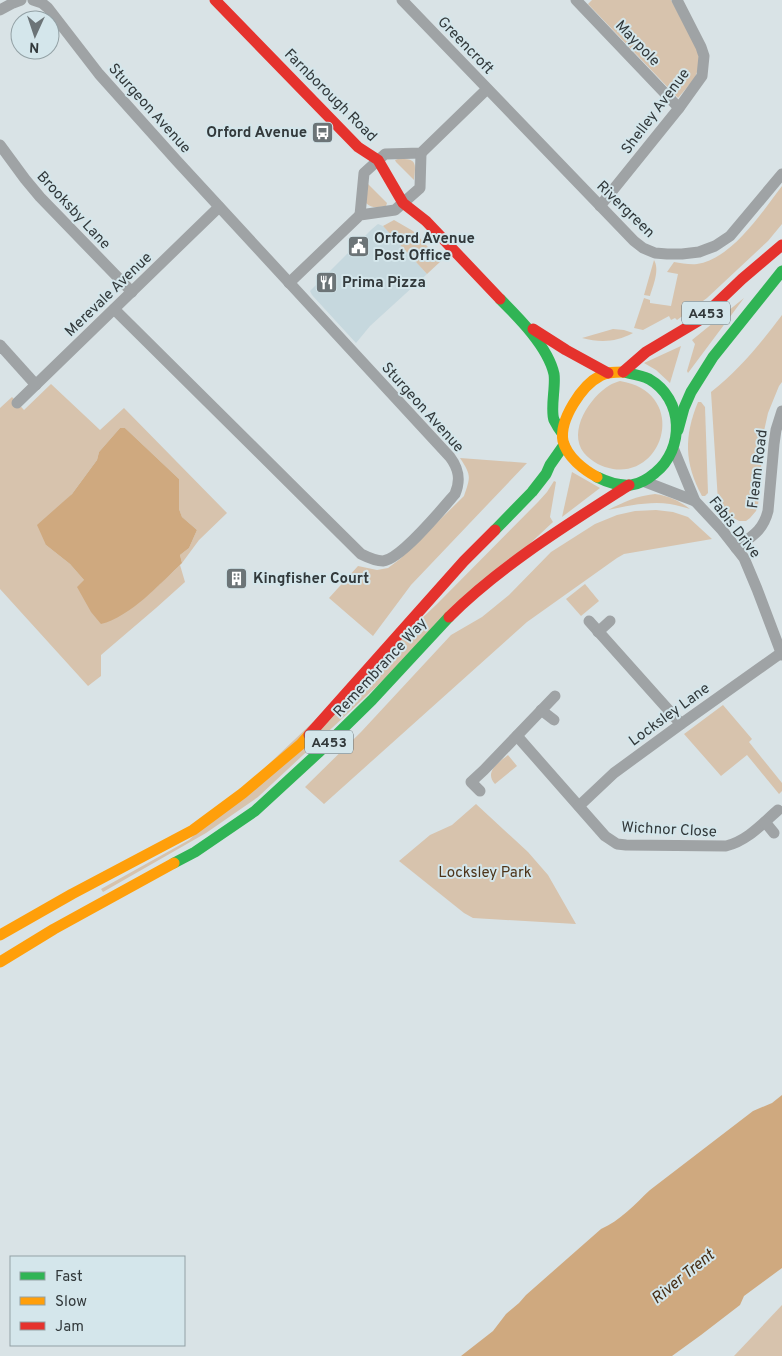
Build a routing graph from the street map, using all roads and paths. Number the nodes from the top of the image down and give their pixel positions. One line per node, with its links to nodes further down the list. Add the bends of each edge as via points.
1 (21, 0): 7 (street)
2 (33, 0): 16 (street, Sturgeon Avenue, via 48,8 99,74)
3 (215, 0): 12 (main road, Farnborough Road, via 358,147)
4 (402, 0): 8 (street, Greencroft)
5 (576, 0): 9 (street, Maypole)
6 (677, 0): 9 (street, Shelley Avenue, via 704,56 702,76)
7 (0, 10)
8 (488, 89): 11 (street); 15 (street, Rivergreen)
9 (679, 108): 15 (street, Shelley Avenue)
10 (0, 145): 21 (street, Brooksby Lane, via 40,198)
11 (421, 153): 12 (street, via 385,154); 14 (street, via 420,188)
12 (378, 160): 14 (main road, Farnborough Road); 17 (street, via 363,174)
13 (782, 174): 15 (street, Rivergreen, via 730,236 698,252 666,254 643,248)
14 (403, 203): 17 (street, via 396,210); 23 (main road, Farnborough Road, via 426,221)
15 (600, 206)
16 (219, 207): 20 (street, Sturgeon Avenue); 21 (street, Merevale Avenue)
17 (360, 215): 20 (street)
18 (782, 245): 25 (main road, A453, via 698,321 646,352)
19 (782, 271): 31 (main road, A453, via 713,357 691,392)
20 (289, 283): 22 (street, Sturgeon Avenue, via 458,470 455,494 390,559 374,560 361,554)
21 (132, 292): 22 (street, Merevale Avenue)
22 (114, 310): 27 (street, Merevale Avenue)
23 (523, 322): 26 (main road, Farnborough Road); 30 (main road, Farnborough Road, via 551,365 554,375 553,418)
24 (0, 345): 27 (street)
25 (623, 372): 26 (main road); 31 (main road, via 652,381 666,394 677,419)
26 (608, 373): 30 (main road, via 580,393)
27 (36, 385): 28 (street, Merevale Avenue)
28 (17, 403)
29 (782, 411): 37 (street, Fleam Road, via 775,437 766,518 760,530)
30 (562, 433): 32 (main road)
31 (677, 434): 33 (main road)
32 (564, 445): 35 (main road, via 575,461 592,474); 52 (main road, Remembrance Way / A453, via 532,492 464,561 301,744 193,830)
33 (674, 450): 34 (main road, via 656,474); 36 (street, Fabis Drive)
34 (643, 481): 35 (main road); 36 (street, Fabis Drive)
35 (629, 485): 53 (main road, Remembrance Way / A453, via 503,570 461,605 372,700 255,811 195,852)
36 (695, 501): 37 (street, Fabis Drive)
37 (736, 548): 41 (street, Fabis Drive, via 750,571)
38 (589, 621): 40 (street)
39 (610, 621): 40 (street)
40 (598, 632): 45 (street)
41 (781, 654): 45 (street, Locksley Lane)
42 (555, 696): 43 (street)
43 (541, 710): 44 (street); 46 (street)
44 (554, 720)
45 (681, 724): 48 (street, Locksley Lane, via 614,773)
46 (517, 736): 47 (street, via 471,782); 48 (street, Wichnor Close)
47 (480, 791)
48 (579, 806): 50 (street, Wichnor Close, via 610,840 626,845 726,846 746,838)
49 (778, 810): 50 (street, Wichnor Close)
50 (765, 822): 51 (street)
51 (774, 833)
52 (0, 935)
53 (0, 962)

